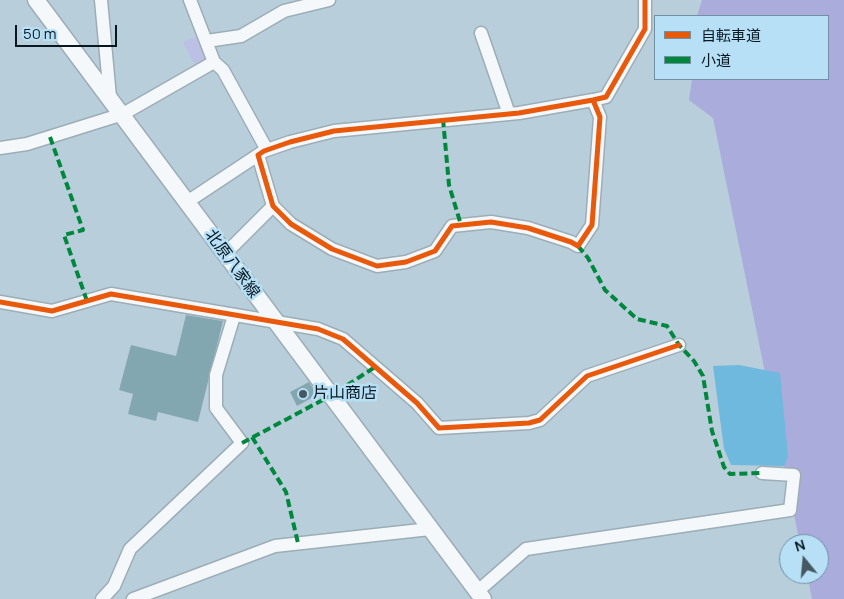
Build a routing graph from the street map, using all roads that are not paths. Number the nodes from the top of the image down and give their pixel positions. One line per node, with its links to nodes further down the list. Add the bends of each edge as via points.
1 (36, 0): 10 (main road, 北原八家線)
2 (101, 0): 10 (street)
3 (190, 0): 8 (street, via 202,36)
4 (329, 0): 6 (street)
5 (645, 0): 11 (street, via 645,29 606,97)
6 (309, 2): 8 (street, via 241,36)
7 (481, 33): 13 (street)
8 (208, 41): 9 (street)
9 (214, 62): 12 (street); 15 (street, via 223,70)
10 (110, 97): 12 (main road, 北原八家線)
11 (593, 100): 13 (street); 17 (street, via 600,117 592,225 578,246 528,228 491,222 452,226 435,252 406,262 377,266 332,249 291,224)
12 (123, 114): 14 (street, via 27,144); 16 (main road, 北原八家線)
13 (509, 114): 15 (street, via 334,131)
14 (0, 148)
15 (263, 153): 16 (street); 17 (street)
16 (187, 202): 18 (main road, 北原八家線)
17 (273, 206): 18 (street)
18 (225, 254): 21 (main road, 北原八家線)
19 (0, 302): 20 (street, via 52,311 111,294)
20 (234, 316): 21 (street); 26 (street, via 216,375 216,408 242,443 130,549 114,586)
21 (275, 322): 22 (street, via 318,329 343,339 417,403 439,428 540,420 587,376); 24 (main road, 北原八家線)
22 (679, 345)
23 (762, 473): 25 (street, via 794,476 790,510 526,549)
24 (430, 529): 25 (main road, 北原八家線); 27 (street, via 275,546)
25 (481, 595)
26 (102, 599)
27 (133, 599)

